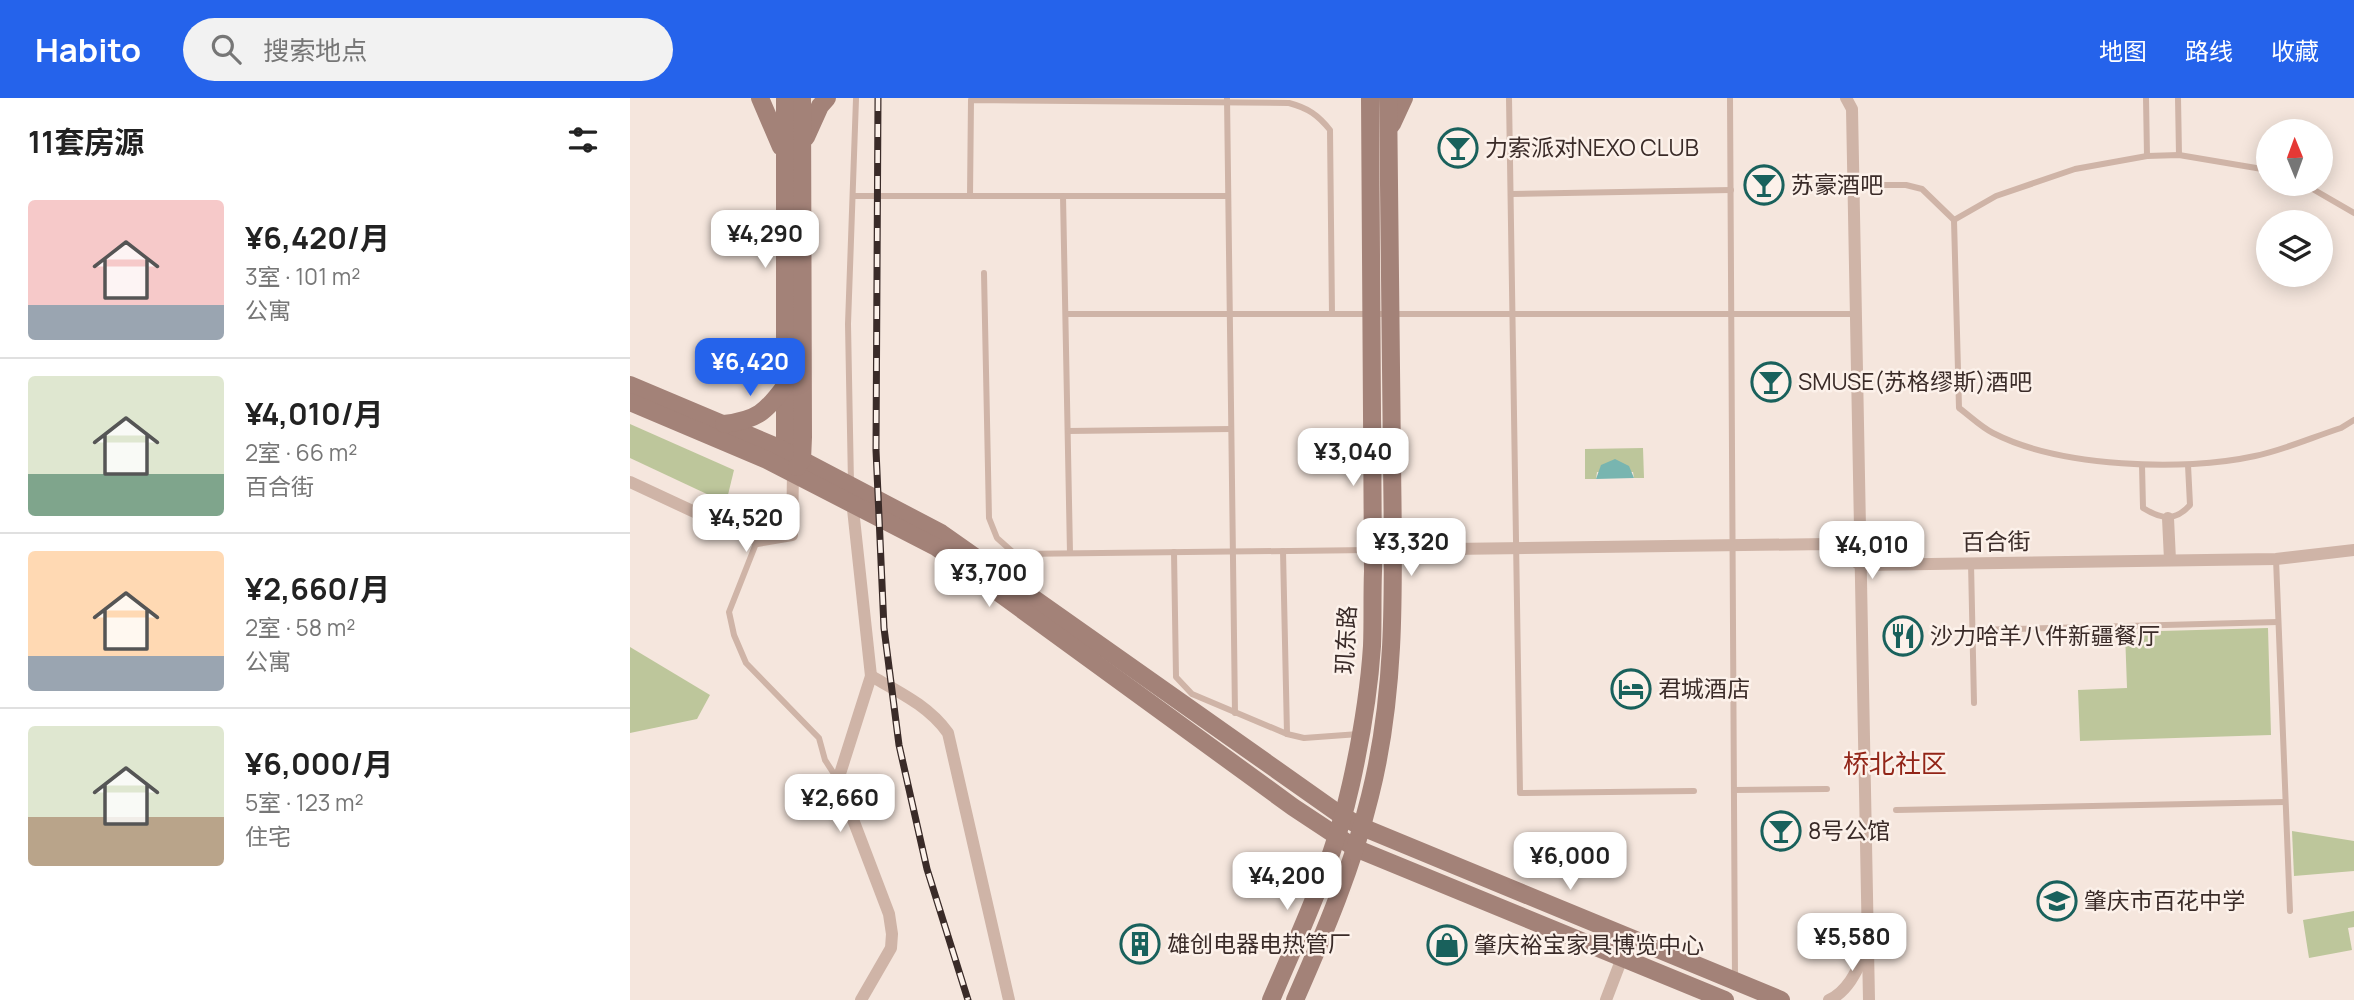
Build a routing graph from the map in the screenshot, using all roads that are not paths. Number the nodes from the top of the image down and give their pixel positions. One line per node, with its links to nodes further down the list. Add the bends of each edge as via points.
1 (760, 98): 19 (street)
2 (785, 98): 19 (street)
3 (802, 98): 19 (street)
4 (827, 98): 19 (street)
5 (1356, 98): 18 (street)
6 (1370, 98): 18 (street, 玑东路)
7 (1388, 98): 17 (street, 玑东路)
8 (1404, 98): 17 (street)
9 (1509, 98): 25 (lane)
10 (1730, 98): 24 (lane)
11 (1836, 98): 16 (lane)
12 (2146, 98): 21 (lane)
13 (2178, 98): 20 (lane)
14 (856, 99): 28 (lane)
15 (1227, 100): 27 (lane); 29 (lane, via 971,100); 36 (lane, via 1306,107 1330,130)
16 (1852, 102): 23 (street)
17 (1388, 134): 38 (street, 玑东路)
18 (1370, 142): 37 (street, 玑东路)
19 (793, 152): 43 (street); 52 (street)
20 (2179, 155): 21 (lane); 22 (lane)
21 (2147, 156): 32 (lane, via 2074,169 1996,196)
22 (2256, 168)
23 (1853, 185): 32 (lane, via 1922,189); 41 (street)
24 (1731, 190): 25 (lane); 40 (lane)
25 (1511, 194): 39 (lane)
26 (1063, 195): 27 (lane); 29 (lane); 34 (lane)
27 (1228, 195): 35 (lane)
28 (853, 196): 29 (lane); 54 (lane, via 849,324)
29 (970, 196)
30 (2325, 196): 31 (lane)
31 (2354, 212)
32 (1954, 220): 50 (lane, via 1959,408 1992,433 2044,452)
33 (984, 273): 65 (lane, via 989,518 997,538 1015,554)
34 (1066, 314): 35 (lane); 48 (lane)
35 (1230, 314): 36 (lane); 47 (lane)
36 (1332, 314): 37 (lane)
37 (1371, 314): 38 (lane); 59 (street, 玑东路)
38 (1390, 314): 39 (lane); 60 (street, 玑东路)
39 (1513, 314): 40 (lane); 58 (lane)
40 (1731, 314): 41 (lane); 57 (lane)
41 (1856, 314): 69 (street)
42 (630, 385): 46 (street)
43 (785, 386): 46 (street, via 760,415); 49 (street)
44 (630, 402): 52 (street, via 767,460)
45 (2354, 420): 51 (lane, via 2256,456)
46 (724, 424): 49 (street)
47 (1231, 429): 48 (lane); 64 (lane)
48 (1068, 431): 65 (lane)
49 (785, 451): 52 (street)
50 (2142, 465): 51 (lane); 55 (lane, via 2143,508)
51 (2189, 465): 55 (lane, via 2190,505 2182,514)
52 (797, 467): 54 (street); 56 (street, via 792,535)
53 (630, 482): 56 (street)
54 (852, 494): 72 (street); 83 (street, via 941,533); 85 (street, via 936,547)
55 (2168, 518): 67 (street)
56 (757, 541): 77 (lane, via 729,612 734,635 746,663 819,738 825,760)
57 (1732, 545): 58 (street); 69 (street, via 1826,544); 79 (lane)
58 (1516, 549): 60 (street); 80 (lane, via 1520,793)
59 (1373, 550): 60 (street); 62 (lane); 76 (street, 玑东路, via 1372,645)
60 (1393, 550): 84 (street, 玑东路, via 1388,695)
61 (2354, 550): 66 (street, 百合街)
62 (1283, 551): 64 (lane); 75 (lane)
63 (1174, 552): 64 (lane); 65 (lane); 74 (lane, via 1176,677 1192,694)
64 (1233, 552): 74 (lane)
65 (1070, 553)
66 (2276, 559): 67 (street, 百合街); 70 (lane)
67 (2171, 560): 68 (street, 百合街)
68 (1971, 563): 69 (street, 百合街); 71 (lane)
69 (1861, 565): 89 (street)
70 (2278, 622): 71 (lane); 81 (lane)
71 (1973, 630): 73 (lane)
72 (871, 676): 77 (street); 93 (street, via 923,706 948,733)
73 (1975, 703)
74 (1235, 713): 75 (lane)
75 (1287, 734): 76 (lane, via 1304,738)
76 (1361, 734): 83 (street, 玑东路)
77 (838, 780): 92 (street, via 889,914 892,934 891,948)
78 (1827, 789): 79 (lane)
79 (1734, 790): 91 (lane)
80 (1694, 791)
81 (2285, 802): 82 (lane); 87 (lane)
82 (1896, 810)
83 (1342, 816): 84 (street); 85 (street, 玑东路)
84 (1362, 827): 86 (street, 玑东路); 88 (street)
85 (1335, 836): 86 (street); 94 (street, 玑东路)
86 (1354, 848): 90 (street); 95 (street, 玑东路)
87 (2290, 911)
88 (1630, 937): 90 (street); 91 (street)
89 (1868, 946): 99 (street, via 1854,975); 100 (street)
90 (1622, 958): 96 (street); 97 (street)
91 (1735, 981): 98 (street)
92 (861, 1000)
93 (1009, 1000)
94 (1271, 1000)
95 (1296, 1000)
96 (1606, 1000)
97 (1725, 1000)
98 (1781, 1000)
99 (1829, 1000)
100 (1869, 1000)

